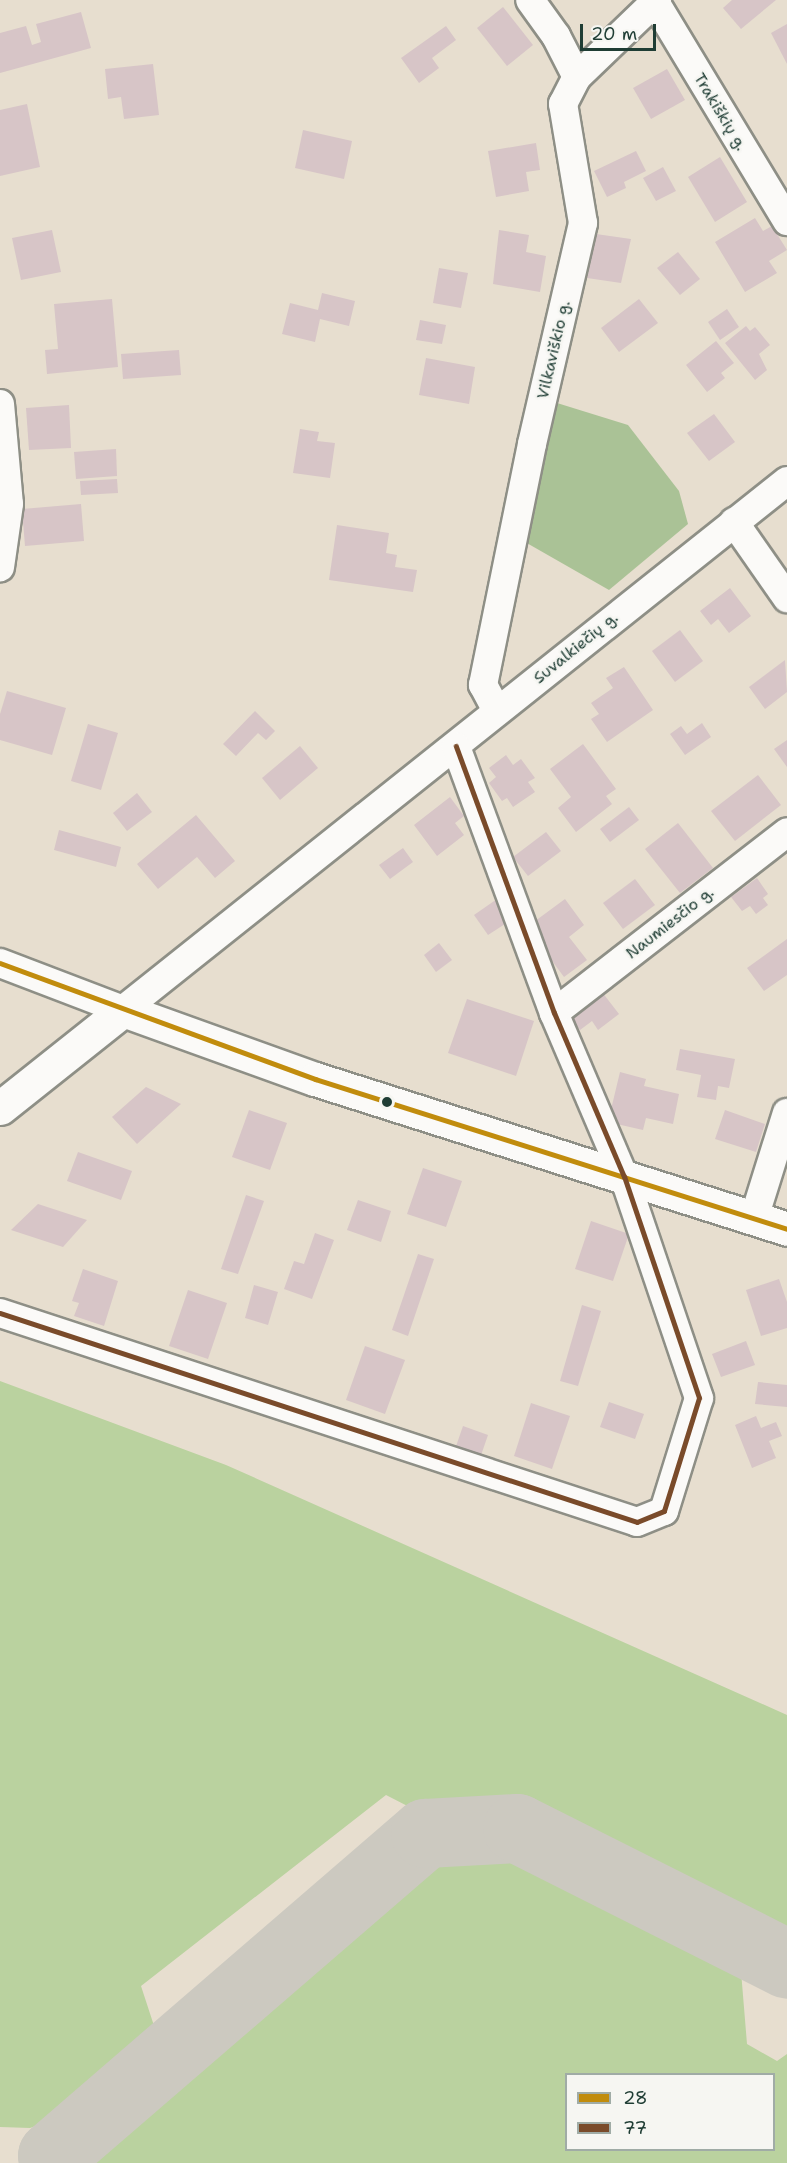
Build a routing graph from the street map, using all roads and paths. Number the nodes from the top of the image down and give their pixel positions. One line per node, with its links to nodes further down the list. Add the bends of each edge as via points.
1 (530, 0): 3 (street, via 556,36)
2 (656, 1): 3 (street, Vilkaviškio g.); 4 (street, Trakiškių g.)
3 (577, 77): 10 (street, Vilkaviškio g., via 563,104 583,223 530,453 483,685)
4 (787, 221)
5 (0, 404): 8 (street, via 9,504)
6 (787, 481): 7 (street, Suvalkiečių g.)
7 (734, 522): 9 (street); 10 (street, Suvalkiečių g.)
8 (0, 567)
9 (787, 598)
10 (498, 711): 11 (street, Suvalkiečių g.)
11 (456, 746): 14 (street, Suvalkiečių g.); 15 (street)
12 (787, 832): 15 (street, Naumiesčio g.)
13 (0, 963): 14 (street)
14 (123, 1010): 16 (main road, Suvalkiečių g.); 18 (main road, via 315,1079)
15 (554, 1013): 18 (street)
16 (0, 1108)
17 (787, 1113): 19 (street)
18 (624, 1177): 19 (main road); 21 (street, via 699,1398 664,1511 637,1522)
19 (753, 1218): 20 (main road)
20 (787, 1229)
21 (0, 1312)

